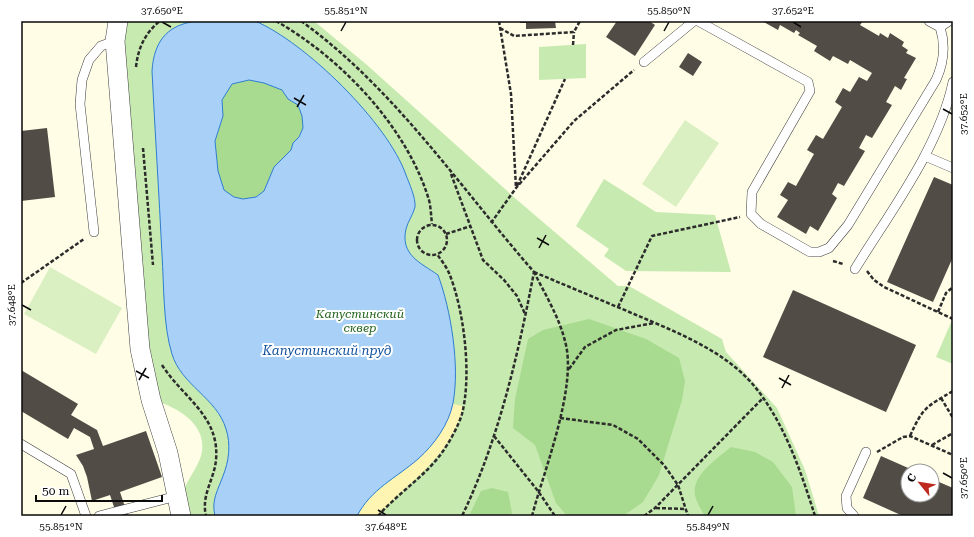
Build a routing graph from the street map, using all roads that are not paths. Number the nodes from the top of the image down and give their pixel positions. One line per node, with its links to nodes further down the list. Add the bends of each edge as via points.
1 (118, 21): 7 (street)
2 (694, 21): 8 (lane)
3 (698, 21): 6 (lane, via 808,82 810,91 752,192 751,214 761,224 810,252 830,248 848,225 936,80 944,58)
4 (929, 21): 6 (lane)
5 (949, 21): 6 (lane)
6 (940, 27)
7 (115, 41): 12 (lane, via 101,46 89,60 82,80 80,104); 16 (street, via 140,349 151,400 168,453)
8 (644, 62)
9 (953, 82): 10 (lane, via 942,117)
10 (925, 156): 11 (lane); 13 (lane)
11 (953, 168)
12 (94, 232)
13 (857, 265)
14 (21, 444): 17 (lane, via 71,474)
15 (865, 456): 20 (lane, via 846,496 847,508)
16 (178, 496): 18 (lane); 19 (street)
17 (86, 516)
18 (99, 516)
19 (181, 516)
20 (854, 516)

